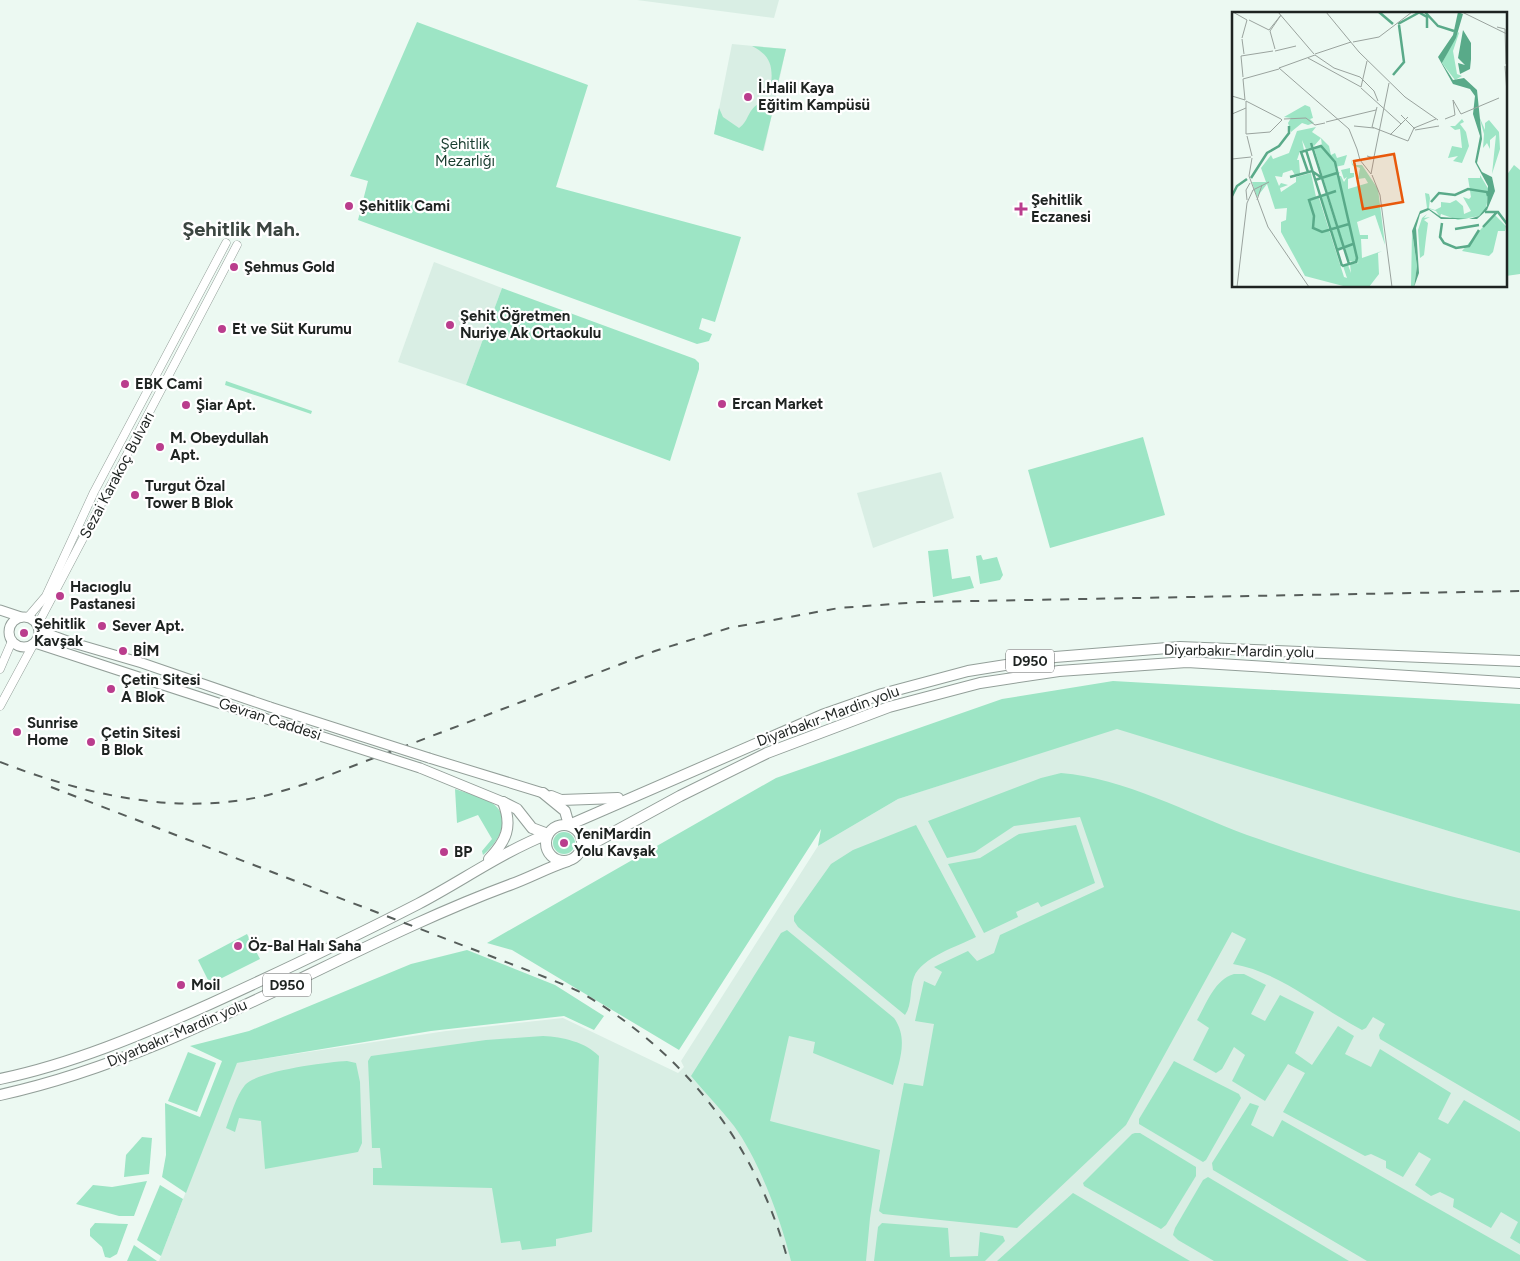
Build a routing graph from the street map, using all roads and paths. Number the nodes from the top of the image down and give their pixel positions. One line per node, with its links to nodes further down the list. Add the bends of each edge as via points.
1 (226, 244): 4 (main road, Sezai Karakoç Bulvarı, via 94,492 46,596)
2 (236, 245): 5 (main road, Sezai Karakoç Bulvarı)
3 (0, 610): 4 (main road)
4 (24, 617): 5 (main road); 7 (main road, via 10,627)
5 (39, 628): 8 (main road); 11 (main road, via 70,642)
6 (0, 633): 7 (main road)
7 (11, 639): 8 (main road, via 24,648); 10 (main road)
8 (34, 644): 13 (main road, Gevran Caddesi); 14 (main road)
9 (1520, 660): 16 (highway, Diyarbakır-Mardin yolu / D950, via 1180,647 1055,657 968,671 882,694 822,715)
10 (0, 669)
11 (182, 678): 13 (main road); 15 (main road, bridge)
12 (1520, 683): 20 (highway, Diyarbakır-Mardin yolu / D950, via 1187,662 1059,671 980,683 889,707 767,753)
13 (178, 688): 17 (main road, Gevran Caddesi, bridge, via 420,768)
14 (0, 706)
15 (543, 793): 16 (highway, via 561,800); 18 (highway, via 565,811)
16 (629, 797): 18 (highway, Diyarbakır-Mardin yolu / D950)
17 (503, 802): 19 (highway, via 517,809 532,828); 22 (highway, via 508,828 502,844)
18 (569, 825): 19 (highway, via 557,826); 20 (highway, via 575,827 582,837)
19 (548, 834): 21 (highway, via 546,846 551,856); 22 (highway, Diyarbakır-Mardin yolu / D950)
20 (582, 850): 21 (highway)
21 (568, 861): 24 (highway, Diyarbakır-Mardin yolu / D950, via 481,894 147,1049 95,1068)
22 (484, 865): 23 (highway, Diyarbakır-Mardin yolu / D950, via 390,918 148,1032)
23 (0, 1079)
24 (0, 1095)

